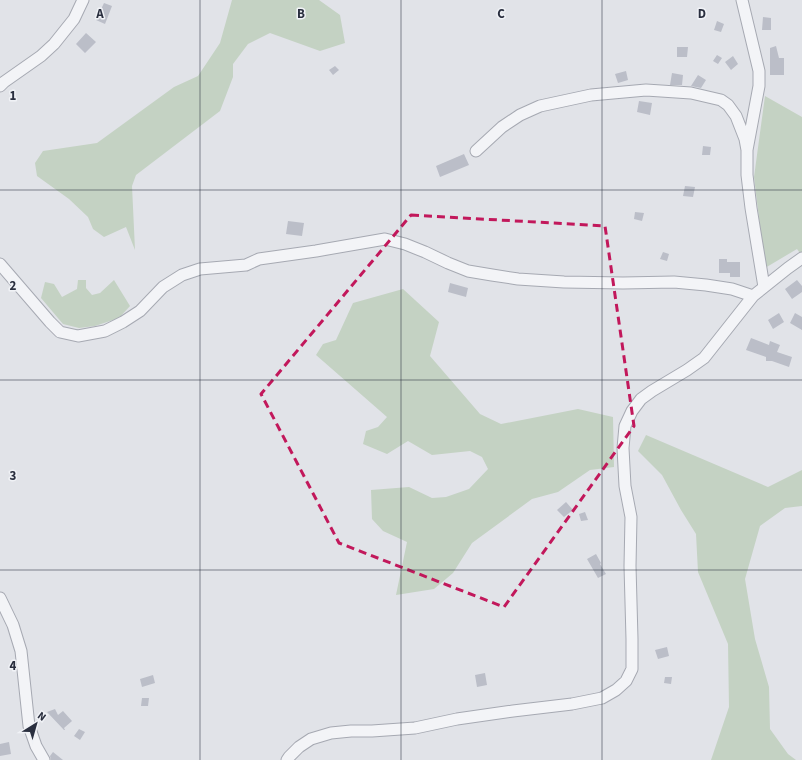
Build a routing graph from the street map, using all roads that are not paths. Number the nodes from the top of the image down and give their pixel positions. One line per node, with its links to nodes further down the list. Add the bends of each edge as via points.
1 (83, 0): 3 (street, via 74,20 54,44)
2 (742, 0): 4 (street, via 759,71 759,86)
3 (0, 86)
4 (747, 150): 5 (street, via 736,116 721,100 691,93 646,90 590,95 540,106 502,127); 8 (street, via 750,201)
5 (476, 151)
6 (802, 258): 8 (street)
7 (0, 264): 9 (street, via 60,332 78,336 105,331 123,322 140,310 163,287 182,275 200,269 246,265 259,259 385,239 405,244 468,271 518,279 706,284)
8 (764, 287): 9 (street)
9 (754, 296): 12 (street, via 704,358 641,399 625,426 625,486 631,517 632,639 632,669 626,681 602,698 572,704 513,710 415,728 331,733 311,739)
10 (0, 598): 11 (street, via 13,625 21,651 29,726)
11 (44, 760)
12 (287, 760)

